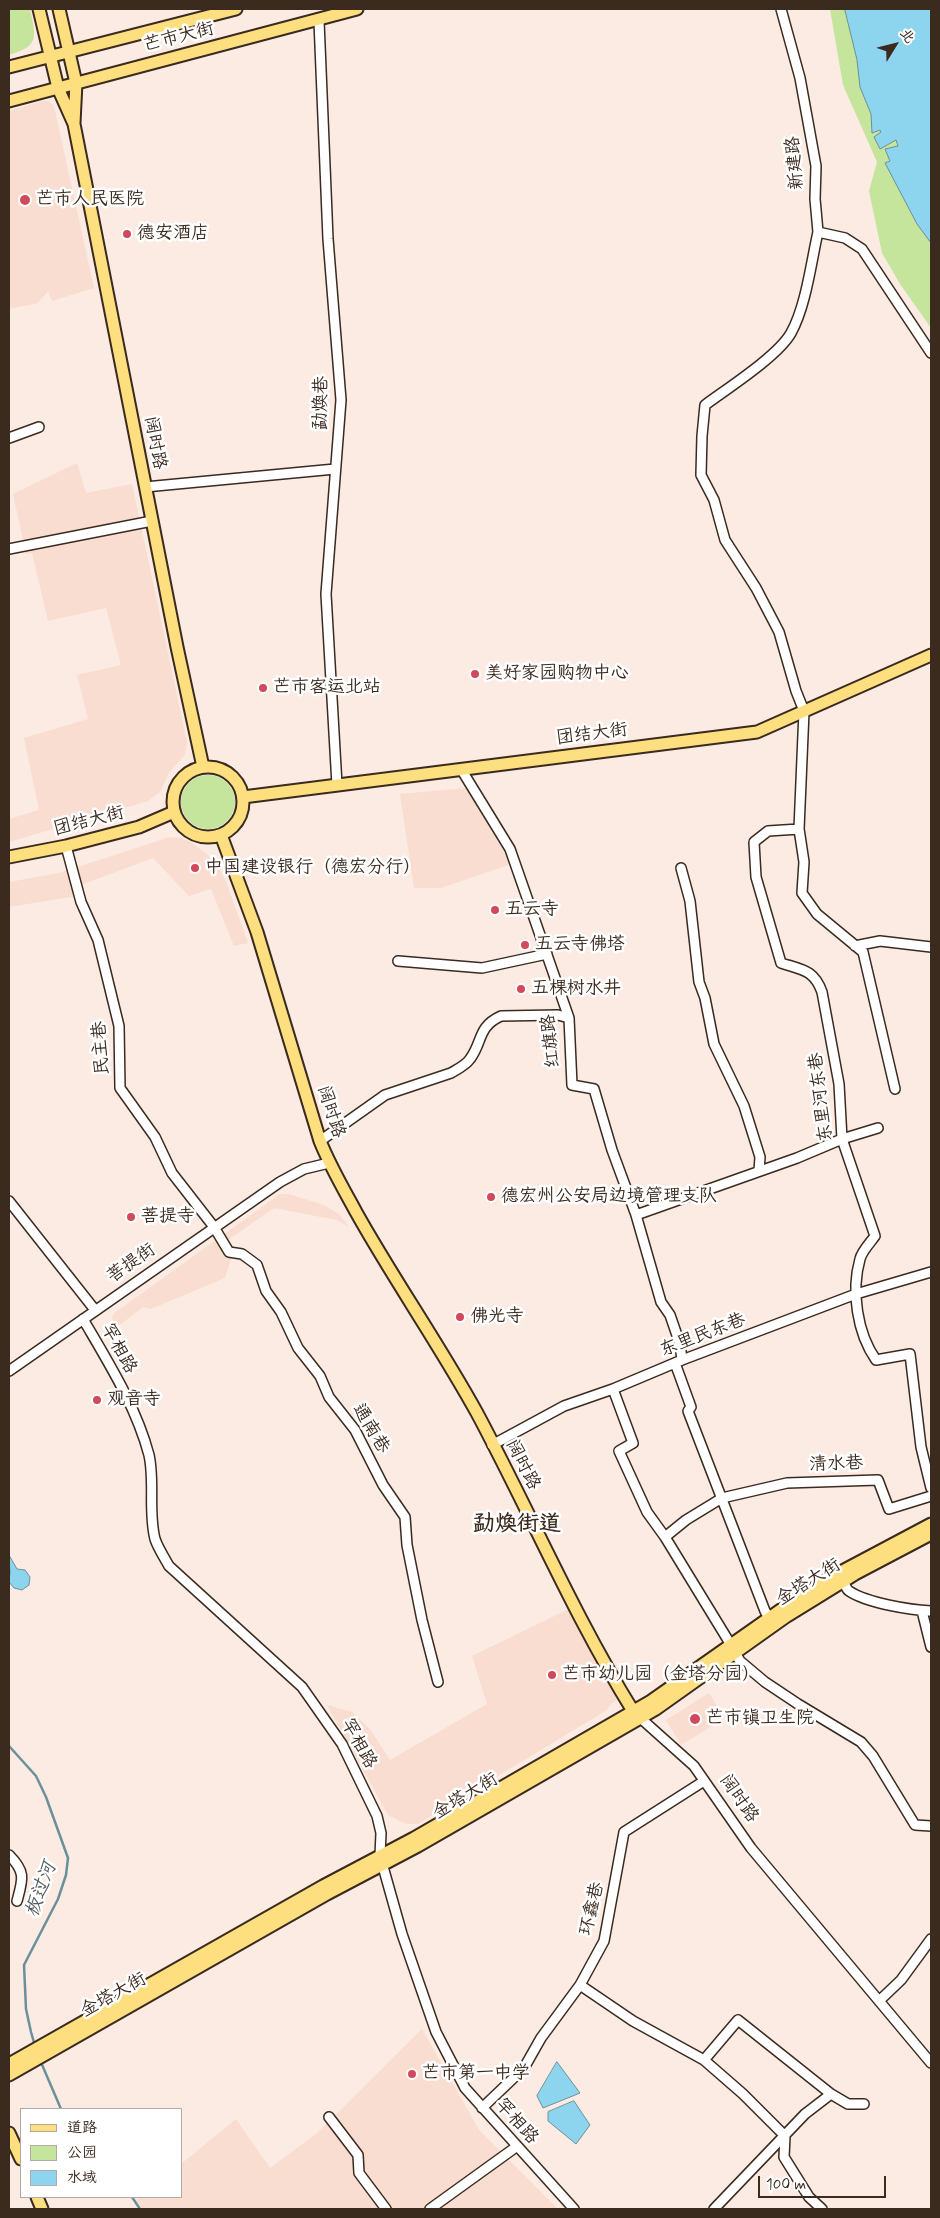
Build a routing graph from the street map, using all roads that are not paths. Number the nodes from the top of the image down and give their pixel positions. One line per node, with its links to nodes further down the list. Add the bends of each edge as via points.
1 (39, 9): 8 (main road)
2 (59, 9): 7 (main road)
3 (236, 9): 7 (main road, 芒市大街)
4 (357, 9): 6 (main road, 芒市大街)
5 (781, 9): 14 (street, 新建路, via 800,78 816,166)
6 (319, 20): 10 (main road, 芒市大街); 18 (street, 勐焕巷, via 328,239 341,400)
7 (70, 52): 8 (main road, 芒市大街); 10 (main road)
8 (51, 57): 9 (main road, 芒市大街); 11 (main road)
9 (9, 68)
10 (76, 83): 11 (main road, 芒市大街); 13 (main road)
11 (58, 88): 12 (main road, 芒市大街); 13 (main road)
12 (9, 101)
13 (74, 124): 19 (main road, 阔时路)
14 (818, 232): 15 (street, via 846,238 862,249); 23 (street, 新建路, via 804,296 791,334 768,358 705,405 702,436 701,475 714,500 724,540 756,588 779,632)
15 (931, 353)
16 (39, 427): 17 (street)
17 (9, 438)
18 (335, 469): 19 (street); 26 (street, 勐焕巷, via 326,594)
19 (145, 487): 20 (main road, 阔时路)
20 (152, 521): 21 (street); 24 (main road, 阔时路)
21 (9, 549)
22 (931, 655): 23 (main road, 团结大街)
23 (804, 710): 25 (main road, 团结大街, via 757,732); 29 (street)
24 (203, 767): 27 (main road, via 225,771 234,778); 28 (main road, via 182,778 173,800)
25 (460, 769): 26 (main road, 团结大街); 36 (street, 红旗路, via 510,849)
26 (338, 785): 27 (main road, 团结大街)
27 (243, 797): 30 (main road, via 238,820)
28 (174, 812): 30 (main road, via 193,833 210,837); 31 (main road, 团结大街, via 139,828)
29 (799, 829): 34 (street, via 804,862 802,893 817,914); 41 (street, 东里河东巷, via 768,830 754,842 756,877 781,963 810,972 822,992 840,1084)
30 (221, 835): 42 (main road, 阔时路, via 257,932)
31 (66, 846): 32 (main road, 团结大街); 47 (street, 民主巷, via 81,902 98,940 119,1026 120,1088 155,1137 172,1173)
32 (9, 857)
33 (680, 868): 44 (street, via 690,901 699,982 714,1044 744,1106 760,1157)
34 (855, 946): 35 (street, via 880,941); 39 (street, via 863,952)
35 (931, 948)
36 (547, 954): 37 (street, via 482,968); 38 (street, 红旗路)
37 (398, 961)
38 (569, 1018): 42 (street, via 558,1015 501,1016 488,1024 470,1059 461,1067 452,1073 384,1095); 46 (street, 红旗路, via 572,1085 594,1089)
39 (895, 1089)
40 (878, 1128): 41 (street)
41 (842, 1140): 44 (street); 49 (street, 东里河东巷, via 875,1236 860,1258)
42 (320, 1141): 43 (main road, 阔时路)
43 (329, 1163): 47 (street, 菩提街, via 304,1169 280,1182); 55 (main road, 阔时路)
44 (759, 1172): 46 (street)
45 (9, 1200): 50 (street)
46 (636, 1215): 52 (street, 红旗路, via 661,1302 670,1315 680,1344)
47 (214, 1227): 50 (street, 菩提街); 67 (street, 通南巷, via 229,1252 242,1254 257,1265 266,1291 282,1312 298,1348 320,1376 329,1397 355,1430 382,1485 405,1517 407,1545 422,1620)
48 (931, 1272): 49 (street, 东里民东巷)
49 (856, 1294): 52 (street, 东里民东巷); 56 (street, 东里河东巷, via 855,1303 866,1346 876,1360 910,1354 921,1447)
50 (95, 1310): 51 (street, 菩提街)
51 (83, 1319): 53 (street, 菩提街); 72 (street, 罕相路, via 115,1373 141,1428 149,1458 153,1528 169,1566 302,1688 342,1744 377,1816)
52 (678, 1361): 54 (street, 东里民东巷); 58 (street, via 691,1408 688,1411)
53 (9, 1371)
54 (613, 1389): 55 (street, 东里民东巷, via 564,1406); 61 (street, via 633,1443 618,1451 647,1512)
55 (492, 1445): 68 (main road, 阔时路, via 610,1673)
56 (931, 1488)
57 (931, 1496): 58 (street, 清水巷, via 889,1509 878,1480 787,1483)
58 (722, 1498): 61 (street, 清水巷); 64 (street)
59 (931, 1524): 64 (main road, 金塔大街, via 850,1566)
60 (931, 1534): 62 (main road, 金塔大街)
61 (665, 1536): 66 (street)
62 (843, 1581): 63 (street, via 848,1590 860,1596 907,1610); 66 (main road, 金塔大街)
63 (927, 1611): 65 (street)
64 (770, 1618): 66 (main road, 金塔大街)
65 (931, 1647)
66 (733, 1649): 68 (main road, 金塔大街, via 666,1692); 70 (street, via 740,1661 765,1682 861,1742 915,1825)
67 (438, 1682)
68 (637, 1715): 69 (street, 阔时路, via 694,1766); 72 (main road, 金塔大街)
69 (704, 1781): 75 (street, 环鑫巷, via 624,1832 604,1941); 76 (street, 阔时路, via 751,1848)
70 (931, 1826)
71 (9, 1855): 73 (street, via 23,1877)
72 (381, 1861): 78 (main road, 金塔大街); 84 (street, 罕相路, via 436,2032 465,2088)
73 (17, 1901)
74 (931, 1940): 76 (street, via 901,1980)
75 (580, 1985): 77 (street, via 633,2021); 84 (street, 环鑫巷, via 541,2038 524,2068)
76 (879, 2001): 79 (street, 阔时路)
77 (704, 2060): 82 (street, via 738,2020); 87 (street)
78 (23, 2062): 80 (main road, 金塔大街); 81 (main road, 金塔大街)
79 (931, 2063)
80 (9, 2064)
81 (9, 2074)
82 (831, 2094): 83 (street, via 848,2104); 87 (street, via 805,2114)
83 (864, 2104)
84 (482, 2108): 88 (street, 罕相路)
85 (329, 2117): 90 (street, via 358,2155 359,2173)
86 (9, 2133): 89 (main road)
87 (785, 2136): 93 (street); 94 (street, via 784,2157 808,2197)
88 (516, 2147): 91 (street); 92 (street, 罕相路)
89 (12, 2151)
90 (386, 2209)
91 (430, 2209)
92 (574, 2209)
93 (714, 2209)
94 (822, 2209)

